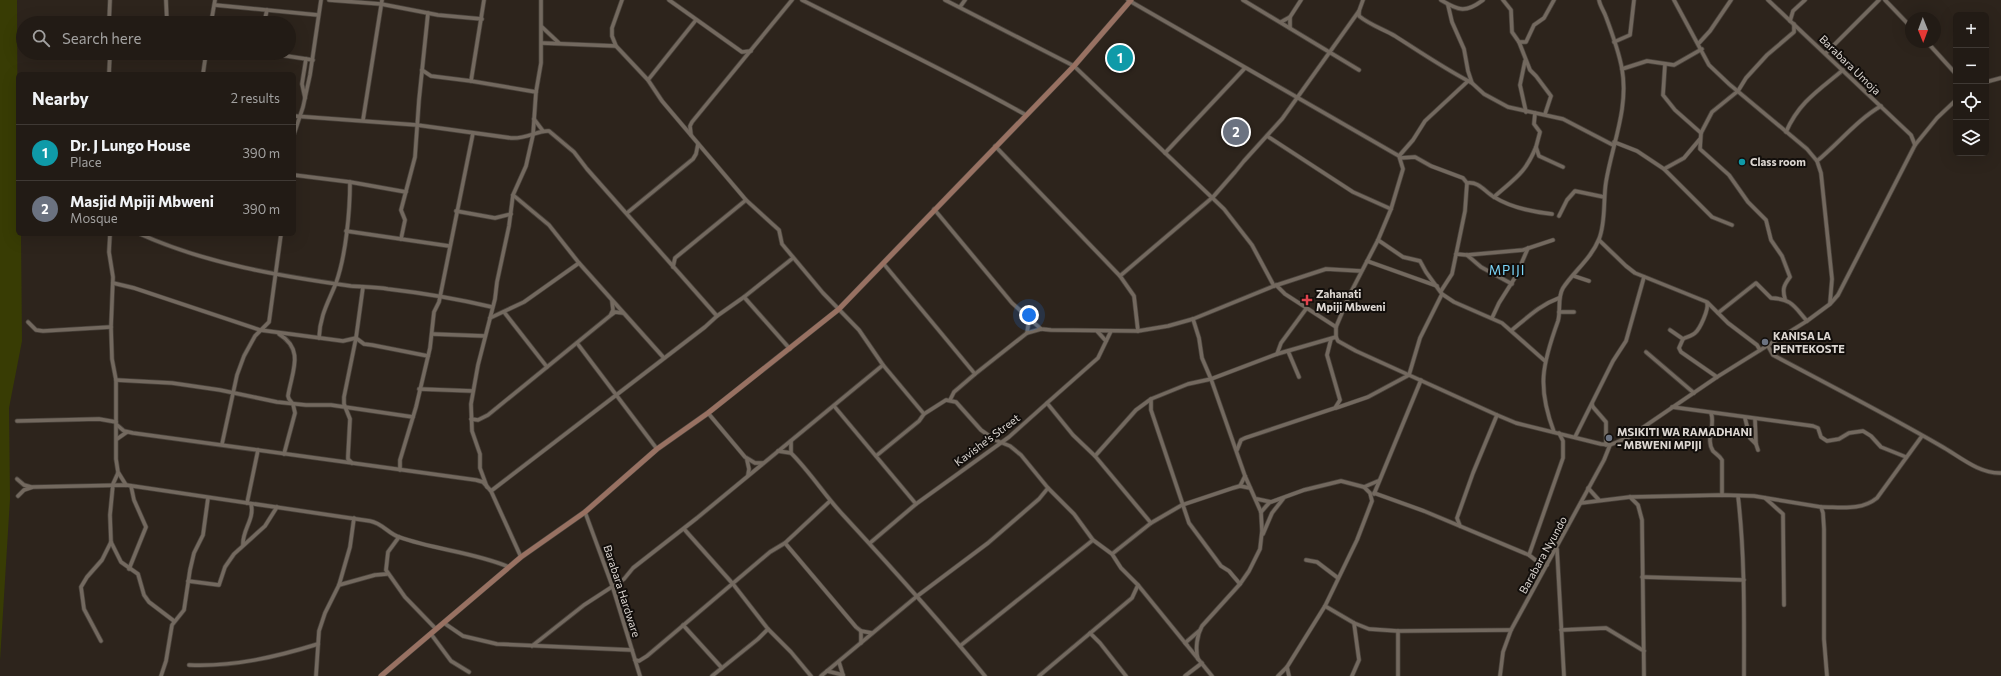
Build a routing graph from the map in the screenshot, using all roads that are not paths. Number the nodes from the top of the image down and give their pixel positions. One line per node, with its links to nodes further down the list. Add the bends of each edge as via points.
1 (110, 0): 39 (street)
2 (166, 0): 40 (street)
3 (215, 0): 31 (street)
4 (321, 0): 32 (street)
5 (329, 0): 30 (street); 32 (street)
6 (484, 0): 44 (street)
7 (541, 0): 50 (street)
8 (622, 0): 54 (street, via 612,28)
9 (669, 0): 45 (street)
10 (792, 0): 66 (street)
11 (802, 0): 105 (street, via 962,79)
12 (945, 0): 34 (street)
13 (965, 0): 34 (street)
14 (1129, 0): 78 (street); 80 (street)
15 (1243, 0): 48 (street)
16 (1301, 0): 43 (street)
17 (1363, 0): 36 (street)
18 (1441, 0): 33 (street)
19 (1483, 0): 33 (street, via 1469,10)
20 (1503, 0): 55 (street, via 1511,10 1512,32)
21 (1554, 0): 56 (street, via 1544,18 1534,25)
22 (1598, 0): 57 (street)
23 (1634, 0): 57 (street, via 1630,35)
24 (1674, 0): 60 (street)
25 (1731, 0): 60 (street)
26 (1768, 0): 46 (street, Barabara Umoja)
27 (1805, 0): 46 (street, via 1792,11)
28 (1879, 0): 69 (street)
29 (1885, 0): 47 (street)
30 (381, 2): 37 (street); 109 (street)
31 (215, 5): 35 (street); 41 (street)
32 (320, 5): 38 (street)
33 (1448, 5): 95 (street, via 1452,22 1464,49)
34 (960, 7): 78 (street)
35 (267, 10): 38 (street); 42 (street)
36 (1358, 10): 68 (street); 95 (street, via 1359,16 1366,22 1393,35)
37 (428, 13): 44 (street); 82 (street)
38 (318, 15): 75 (street)
39 (109, 16)
40 (167, 16)
41 (213, 16)
42 (266, 16)
43 (1290, 17): 48 (street); 51 (street)
44 (482, 19): 91 (street)
45 (696, 20): 67 (street); 92 (street)
46 (1790, 21): 49 (street, Barabara Umoja)
47 (1905, 21)
48 (1281, 22): 51 (street)
49 (1794, 24): 52 (street); 53 (street, Barabara Umoja)
50 (542, 27): 58 (street); 59 (street)
51 (1290, 28): 68 (street)
52 (1794, 32): 53 (street); 96 (street, via 1767,55)
53 (1802, 32): 69 (street, Barabara Umoja)
54 (612, 36): 61 (street); 62 (street)
55 (1519, 42): 56 (street); 63 (street)
56 (1526, 42): 63 (street)
57 (1614, 42): 81 (street)
58 (542, 43): 59 (street); 97 (street)
59 (559, 43): 61 (street)
60 (1699, 43): 65 (street)
61 (607, 44): 62 (street)
62 (616, 46): 92 (street)
63 (1523, 48): 76 (street)
64 (1932, 48): 85 (street)
65 (1702, 49): 77 (street, via 1678,63); 96 (street, via 1710,65)
66 (751, 50): 67 (street); 72 (street)
67 (742, 52): 72 (street)
68 (1330, 52): 83 (street); 99 (street)
69 (1826, 54): 84 (street, Barabara Umoja)
70 (296, 57): 71 (street)
71 (306, 58): 75 (street); 98 (street, via 302,84)
72 (744, 59): 118 (street, via 692,122)
73 (110, 60): 79 (street)
74 (205, 60): 88 (street)
75 (313, 60): 98 (street)
76 (1525, 61): 102 (street, via 1520,85); 104 (street, via 1551,96)
77 (1664, 64): 81 (street, via 1647,61); 115 (street, via 1664,95 1675,110)
78 (1074, 66): 105 (street); 127 (street)
79 (110, 68): 86 (street); 87 (street)
80 (1245, 68): 99 (street); 127 (street)
81 (1622, 69): 123 (street, via 1622,118)
82 (422, 70): 89 (street); 94 (street)
83 (1359, 70)
84 (1843, 70): 101 (street, Barabara Umoja); 113 (street, via 1800,106)
85 (1953, 71)
86 (107, 72)
87 (109, 72)
88 (203, 72)
89 (428, 76): 91 (street); 94 (street)
90 (2001, 78): 93 (street)
91 (471, 80): 97 (street)
92 (648, 80): 118 (street)
93 (1989, 81)
94 (420, 82): 110 (street)
95 (1470, 82): 102 (street, via 1484,94 1508,107); 128 (street, via 1425,121)
96 (1738, 91): 113 (street); 115 (street, via 1712,112)
97 (536, 92): 108 (street)
98 (305, 99): 107 (street)
99 (1297, 99): 119 (street); 128 (street)
100 (1953, 103): 120 (street)
101 (1880, 106): 116 (street, Barabara Umoja); 129 (street)
102 (1526, 112): 103 (street)
103 (1535, 114): 104 (street); 126 (street, via 1534,124 1540,132)
104 (1545, 114): 123 (street, via 1562,119)
105 (1026, 115): 125 (street)
106 (296, 116): 107 (street)
107 (300, 117): 109 (street); 111 (street)
108 (534, 119): 112 (street); 117 (street)
109 (363, 120): 110 (street)
110 (417, 125): 114 (street); 135 (street, via 413,170)
111 (296, 128)
112 (543, 131): 117 (street); 144 (street, via 553,133 574,152)
113 (1786, 132): 129 (street, via 1808,149)
114 (472, 133): 117 (street, via 521,139); 143 (street)
115 (1701, 133): 121 (street)
116 (1911, 134): 120 (street); 124 (street, Barabara Umoja)
117 (533, 135): 136 (street, via 526,166)
118 (691, 136): 122 (street)
119 (1267, 136): 137 (street); 142 (street, via 1353,192)
120 (1921, 137): 124 (street)
121 (1700, 139): 131 (street, via 1684,158); 182 (street, via 1700,149 1729,175 1748,202 1766,220 1771,240 1790,274 1784,285)
122 (698, 144): 140 (street); 144 (street, via 693,159)
123 (1614, 144): 131 (street, via 1637,151); 139 (street)
124 (1915, 145): 185 (street, via 1838,295)
125 (995, 146): 141 (street); 168 (street)
126 (1536, 147): 130 (street, via 1542,158); 138 (street, via 1524,171)
127 (1165, 153): 137 (street)
128 (1399, 157): 134 (street, via 1415,157 1463,178); 142 (street, via 1403,169)
129 (1817, 161): 185 (street, via 1832,279)
130 (1563, 167)
131 (1664, 169): 148 (street, via 1712,217)
132 (296, 175): 133 (street)
133 (350, 182): 135 (street); 149 (street)
134 (1467, 183): 138 (street, via 1476,183); 159 (street, via 1465,211)
135 (406, 192): 153 (street, via 401,210 404,220)
136 (513, 195): 145 (street); 163 (street, via 549,225)
137 (1213, 197): 168 (street); 175 (street, via 1252,245)
138 (1494, 197): 146 (street, via 1537,212)
139 (1604, 197): 147 (street, via 1575,191); 156 (street)
140 (746, 200): 161 (street, via 779,230 782,244); 165 (street, via 675,258)
141 (934, 209): 164 (street); 199 (street)
142 (1391, 209): 154 (street)
143 (456, 211): 145 (street, via 495,218); 157 (street)
144 (627, 213): 165 (street)
145 (511, 214): 186 (street)
146 (1552, 214)
147 (1559, 216)
148 (1732, 224)
149 (346, 231): 153 (street); 173 (street)
150 (110, 236): 172 (street, via 109,258)
151 (143, 236): 167 (street, via 182,251)
152 (281, 236): 167 (street)
153 (401, 239): 157 (street)
154 (1378, 240): 162 (street); 176 (street, via 1403,257 1420,261)
155 (1553, 240): 158 (street)
156 (1599, 240): 169 (street, via 1589,258); 170 (street, via 1626,266)
157 (449, 246): 179 (street)
158 (1528, 248): 160 (street); 174 (street)
159 (1456, 254): 160 (street); 178 (street, via 1452,274)
160 (1467, 255): 174 (street, via 1481,267)
161 (793, 258): 180 (street); 187 (street)
162 (1367, 261): 166 (street); 176 (street)
163 (579, 263): 183 (street); 189 (street, via 528,300)
164 (883, 263): 187 (street); 233 (street)
165 (673, 267): 195 (street)
166 (1361, 271): 175 (street, via 1326,269); 203 (street)
167 (276, 274): 173 (street); 205 (street, via 269,322)
168 (1120, 276): 210 (street, via 1134,296)
169 (1574, 276): 171 (street); 181 (street)
170 (1644, 277): 184 (street); 248 (street, via 1626,341)
171 (1589, 281)
172 (113, 283): 202 (street); 205 (street)
173 (336, 283): 177 (street); 216 (street, via 322,313)
174 (1512, 284): 197 (street)
175 (1275, 286): 188 (street); 198 (street)
176 (1438, 286): 178 (street)
177 (363, 287): 179 (street); 217 (street)
178 (1442, 292): 197 (street, via 1454,302); 234 (street, via 1420,338)
179 (440, 297): 186 (street); 213 (street, via 434,312)
180 (744, 297): 195 (street); 223 (street)
181 (1560, 298): 190 (street); 206 (street, via 1533,311)
182 (1785, 299): 193 (street, via 1771,298 1756,283); 200 (street)
183 (612, 300): 192 (street); 194 (street)
184 (1707, 302): 193 (street); 219 (street, via 1708,307 1698,330)
185 (1830, 304): 200 (street)
186 (492, 307): 196 (street)
187 (839, 309): 223 (street); 231 (street, via 859,330)
188 (1306, 309): 203 (street); 227 (street, via 1281,343)
189 (504, 312): 196 (street); 232 (street)
190 (1559, 312): 191 (street); 230 (street)
191 (1574, 312)
192 (623, 313): 194 (street, via 615,312); 229 (street)
193 (1718, 314): 224 (street)
194 (611, 315): 221 (street)
195 (716, 316): 229 (street)
196 (490, 318): 215 (street)
197 (1492, 318): 206 (street)
198 (1193, 319): 210 (street); 237 (street, via 1202,358)
199 (1029, 320): 204 (street); 212 (street)
200 (1807, 321): 222 (street)
201 (28, 322): 202 (street, via 36,330 43,331)
202 (112, 327): 238 (street, via 112,359)
203 (1336, 327): 214 (street)
204 (1041, 329): 208 (street); 212 (street)
205 (260, 330): 211 (street); 242 (street, via 244,356)
206 (1512, 330): 230 (street)
207 (1670, 330): 219 (street)
208 (1097, 331): 209 (street); 220 (street)
209 (1111, 331): 210 (street); 220 (street, Kavishe’s Street)
210 (1138, 331)
211 (276, 332): 216 (street); 250 (street, via 294,347 294,369 288,398)
212 (1027, 333): 233 (street)
213 (432, 334): 215 (street); 228 (street)
214 (1336, 335): 218 (street); 234 (street, via 1338,341 1356,351)
215 (485, 336): 241 (street)
216 (319, 338): 217 (street, via 343,341)
217 (356, 338): 228 (street, via 368,344); 254 (street, via 345,391)
218 (1330, 339): 225 (street); 247 (street, via 1327,355)
219 (1683, 339): 236 (street, via 1679,348 1681,352)
220 (1106, 342): 249 (street, Kavishe’s Street, via 1098,358)
221 (577, 343): 232 (street); 244 (street)
222 (1768, 346): 224 (street); 270 (street, via 1773,355)
223 (790, 349): 256 (street)
224 (1760, 350): 236 (street)
225 (1288, 351): 227 (street); 235 (street)
226 (1646, 352): 243 (street)
227 (1277, 354): 237 (street)
228 (428, 356): 240 (street)
229 (664, 358): 244 (street)
230 (1545, 361): 267 (street, via 1543,392)
231 (882, 365): 252 (street); 258 (street)
232 (547, 367): 262 (street, via 488,415 478,420)
233 (975, 374): 246 (street, via 954,392)
234 (1409, 375): 239 (street); 251 (street, via 1368,397)
235 (1300, 377)
236 (1717, 377): 243 (street)
237 (1211, 379): 245 (street, via 1188,384); 272 (street)
238 (116, 380): 242 (street, via 172,383); 265 (street)
239 (1421, 380): 259 (street); 300 (street)
240 (419, 389): 241 (street); 260 (street)
241 (473, 391): 262 (street)
242 (233, 393): 250 (street); 277 (street)
243 (1694, 393): 253 (street)
244 (617, 395): 281 (street); 310 (street)
245 (1151, 399): 289 (street, via 1136,410); 327 (street, via 1151,410)
246 (950, 400): 258 (street); 276 (street, via 956,402 981,430)
247 (1340, 400): 251 (street); 255 (street)
248 (1592, 402): 271 (street); 279 (street, via 1593,407 1606,422)
249 (1048, 403): 269 (street, Kavishe’s Street); 289 (street, via 1073,435)
250 (294, 404): 254 (street); 287 (street, via 295,413)
251 (1344, 404): 255 (street)
252 (834, 406): 275 (street); 288 (street)
253 (1672, 407): 257 (street); 279 (street, via 1629,437)
254 (346, 408): 260 (street); 293 (street, via 350,420 348,459)
255 (1336, 408): 274 (street)
256 (708, 413): 281 (street); 290 (street)
257 (1711, 413): 261 (street); 312 (street, via 1714,424 1710,443 1713,451 1722,460)
258 (924, 414): 288 (street)
259 (1497, 415): 267 (street, via 1516,423); 333 (street)
260 (413, 417): 294 (street, via 400,460)
261 (1745, 418): 263 (street); 278 (street, via 1750,438)
262 (471, 419): 303 (street, via 472,431 480,454 480,468)
263 (1755, 419): 278 (street); 291 (street, via 1813,426 1818,428 1821,437 1827,441 1839,439 1850,432 1863,431 1881,447)
264 (17, 421): 265 (street, via 99,419)
265 (116, 424): 266 (street); 273 (street)
266 (126, 432): 273 (street); 277 (street)
267 (1554, 432): 268 (street)
268 (1559, 433): 271 (street); 347 (street, via 1563,441 1562,458)
269 (1009, 436): 276 (street, Kavishe’s Street); 280 (street)
270 (1922, 436): 291 (street); 296 (street, via 1972,465)
271 (1575, 437): 279 (street)
272 (1232, 438): 274 (street); 283 (street)
273 (117, 439): 295 (street)
274 (1242, 440): 283 (street)
275 (791, 441): 285 (street); 286 (street)
276 (1001, 442): 280 (street); 326 (street, Kavishe’s Street)
277 (222, 444): 282 (street)
278 (1756, 444): 284 (street)
279 (1608, 445): 309 (street, Barabara Nyundo, via 1604,460)
280 (1010, 446): 307 (street, via 1021,455)
281 (657, 449): 330 (street)
282 (258, 450): 287 (street); 325 (street)
283 (1237, 450): 298 (street)
284 (1758, 450)
285 (778, 451): 286 (street); 292 (street)
286 (791, 453): 321 (street, via 807,469)
287 (284, 454): 293 (street)
288 (876, 456): 326 (street)
289 (1094, 456): 334 (street)
290 (745, 457): 292 (street, via 755,463); 297 (street, via 749,469)
291 (1906, 457): 329 (street, via 1870,504 1856,508)
292 (763, 463): 297 (street)
293 (354, 464): 294 (street)
294 (400, 470): 303 (street, via 476,480)
295 (118, 472): 301 (street); 302 (street)
296 (2001, 474)
297 (748, 476): 337 (street)
298 (1245, 476): 304 (street); 308 (street)
299 (17, 479): 305 (street, via 24,485)
300 (1378, 481): 306 (street); 311 (street)
301 (113, 484): 302 (street); 305 (street); 341 (street)
302 (128, 485): 316 (street); 351 (street, via 146,527)
303 (487, 486): 310 (street)
304 (1240, 486): 308 (street); 327 (street)
305 (33, 487): 313 (street, via 24,490)
306 (1364, 487): 317 (street, via 1348,482 1334,482); 322 (street)
307 (1048, 488): 340 (street, via 1067,506); 363 (street, via 1040,499 988,543)
308 (1250, 488): 319 (street)
309 (1588, 488): 320 (street); 324 (street, Barabara Nyundo)
310 (491, 491): 348 (street)
311 (1374, 493): 322 (street); 335 (street)
312 (1722, 495): 314 (street); 315 (street)
313 (18, 496)
314 (1738, 496): 318 (street); 356 (street)
315 (1630, 497): 320 (street); 354 (street, via 1641,510)
316 (208, 498): 325 (street); 357 (street, via 203,535 194,552)
317 (1283, 498): 323 (street); 339 (street, via 1272,513)
318 (1764, 498): 329 (street); 364 (street, via 1783,514)
319 (1257, 499): 323 (street); 331 (street)
320 (1599, 500): 324 (street)
321 (830, 501): 342 (street); 343 (street)
322 (1372, 501): 355 (street, via 1357,540)
323 (1269, 502): 331 (street)
324 (1581, 503): 345 (street, Barabara Nyundo)
325 (249, 504): 328 (street); 344 (street, via 253,514 243,535)
326 (916, 504): 343 (street, Kavishe’s Street)
327 (1182, 505): 334 (street); 359 (street, via 1189,523 1221,566)
328 (277, 507): 332 (street); 344 (street, via 265,526)
329 (1821, 507): 418 (street, via 1824,529)
330 (585, 512): 348 (street); 362 (street, Barabara Hardware)
331 (1261, 512): 339 (street)
332 (354, 518): 338 (street, via 374,522); 360 (street, via 350,546)
333 (1457, 518): 335 (street); 336 (street)
334 (1151, 523): 346 (street)
335 (1450, 523): 336 (street)
336 (1460, 526): 347 (street)
337 (684, 529): 358 (street); 362 (street, via 633,568)
338 (399, 537): 352 (street); 353 (street, via 388,552 385,568)
339 (1262, 537): 359 (street, via 1260,549)
340 (1094, 540): 346 (street); 385 (street)
341 (111, 542): 351 (street, via 120,562); 380 (street, via 102,560 81,587 84,609)
342 (785, 543): 358 (street, via 770,552); 374 (street)
343 (870, 543): 363 (street)
344 (243, 545): 357 (street, via 225,567 218,585)
345 (1557, 548): 350 (street, Barabara Nyundo); 373 (street)
346 (1112, 554): 361 (street, via 1121,568)
347 (1529, 555): 350 (street)
348 (521, 557): 352 (street)
349 (1306, 560): 355 (street, via 1317,562)
350 (1547, 565): 372 (street, Barabara Nyundo)
351 (129, 568): 366 (street, via 138,574 144,595 149,602)
352 (508, 568): 367 (street)
353 (387, 574): 360 (street); 370 (street, via 411,604)
354 (1642, 577): 356 (street); 387 (street)
355 (1338, 578): 365 (street)
356 (1744, 580): 417 (street)
357 (188, 581): 366 (street, via 184,610)
358 (733, 584): 369 (street); 371 (street)
359 (1240, 584): 375 (street)
360 (339, 585): 382 (street, via 324,613)
361 (1138, 585): 379 (street, via 1132,598); 383 (street)
362 (613, 588): 384 (street, via 589,602); 386 (street, Barabara Hardware)
363 (916, 597): 377 (street); 385 (street)
364 (1784, 605)
365 (1325, 606): 368 (street); 393 (street)
366 (174, 621): 398 (street)
367 (444, 623): 370 (street); 384 (street, via 474,640)
368 (1354, 623): 376 (street, via 1368,629); 412 (street, via 1359,660)
369 (683, 625): 389 (street, via 642,659); 394 (street)
370 (436, 629): 378 (street)
371 (768, 629): 394 (street); 403 (street)
372 (1511, 630): 376 (street); 414 (street, Barabara Nyundo, via 1503,652)
373 (1561, 630): 387 (street, via 1606,628); 415 (street)
374 (861, 631): 377 (street); 381 (street)
375 (1199, 631): 383 (street, via 1187,640); 388 (street, via 1196,653)
376 (1398, 631): 413 (street)
377 (873, 633): 381 (street)
378 (431, 634): 396 (street, via 451,660); 400 (street)
379 (1090, 634): 407 (street); 408 (street)
380 (101, 641)
381 (861, 643): 390 (street)
382 (318, 644): 392 (street, via 246,662 216,666); 399 (street)
383 (1187, 645): 388 (street)
384 (532, 646): 386 (street)
385 (960, 646): 406 (street)
386 (632, 650): 389 (street, Barabara Hardware)
387 (1644, 651): 416 (street)
388 (1198, 659): 391 (street)
389 (635, 660): 401 (street, Barabara Hardware)
390 (839, 662): 395 (street); 405 (street)
391 (1202, 663): 409 (street); 410 (street)
392 (189, 665)
393 (1287, 667): 397 (street); 411 (street)
394 (722, 668): 402 (street)
395 (827, 671): 404 (street); 405 (street)
396 (469, 672)
397 (1279, 675): 411 (street)
398 (161, 676)
399 (316, 676)
400 (381, 676)
401 (640, 676)
402 (712, 676)
403 (811, 676)
404 (821, 676)
405 (844, 676)
406 (985, 676)
407 (1039, 676)
408 (1126, 676)
409 (1185, 676)
410 (1212, 676)
411 (1289, 676)
412 (1352, 676)
413 (1398, 676)
414 (1500, 676)
415 (1564, 676)
416 (1644, 676)
417 (1744, 676)
418 (1826, 676)

